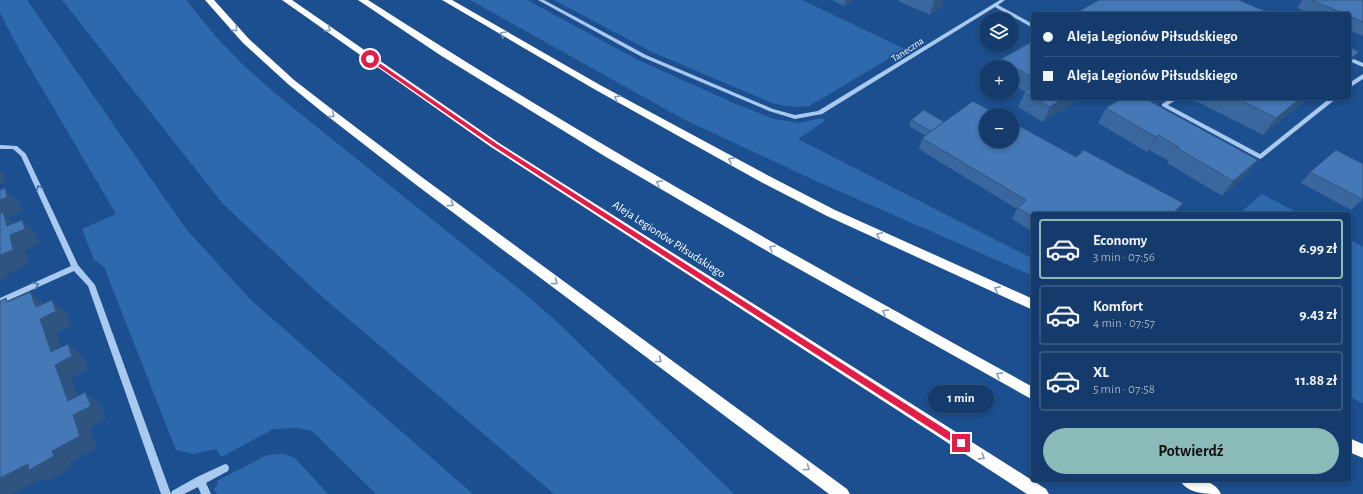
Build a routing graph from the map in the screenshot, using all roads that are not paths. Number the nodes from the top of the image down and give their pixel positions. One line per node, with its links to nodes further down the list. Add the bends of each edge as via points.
1 (209, 0): 28 (highway, one-way to 28, via 246,41 325,109)
2 (286, 0): 29 (highway, Aleja Legionów Piłsudskiego, one-way to 29, via 495,145)
3 (362, 0): 19 (highway, one-way to 3, via 635,169 510,95)
4 (446, 0): 18 (highway, one-way to 4, via 838,216 765,179 590,84)
5 (540, 0): 7 (street, Taneczna, via 644,56 770,110 795,117 820,113)
6 (1003, 0): 7 (street, Taneczna)
7 (994, 5): 8 (street)
8 (1031, 25)
9 (1351, 60): 10 (street)
10 (1363, 66)
11 (1363, 76): 12 (street)
12 (1351, 85)
13 (1172, 100): 14 (street, via 1164,105 1260,157)
14 (1331, 100)
15 (0, 147): 16 (street, one-way to 15, via 24,155 15,147)
16 (75, 268): 17 (street, one-way to 16); 25 (street, via 91,285)
17 (0, 301)
18 (1031, 304)
19 (1031, 393)
20 (1351, 446): 21 (highway)
21 (1363, 451)
22 (225, 468): 23 (street)
23 (200, 480): 26 (street); 27 (street)
24 (1192, 482): 30 (highway)
25 (166, 494)
26 (175, 494)
27 (206, 494)
28 (842, 494)
29 (1041, 494)
30 (1213, 494)

